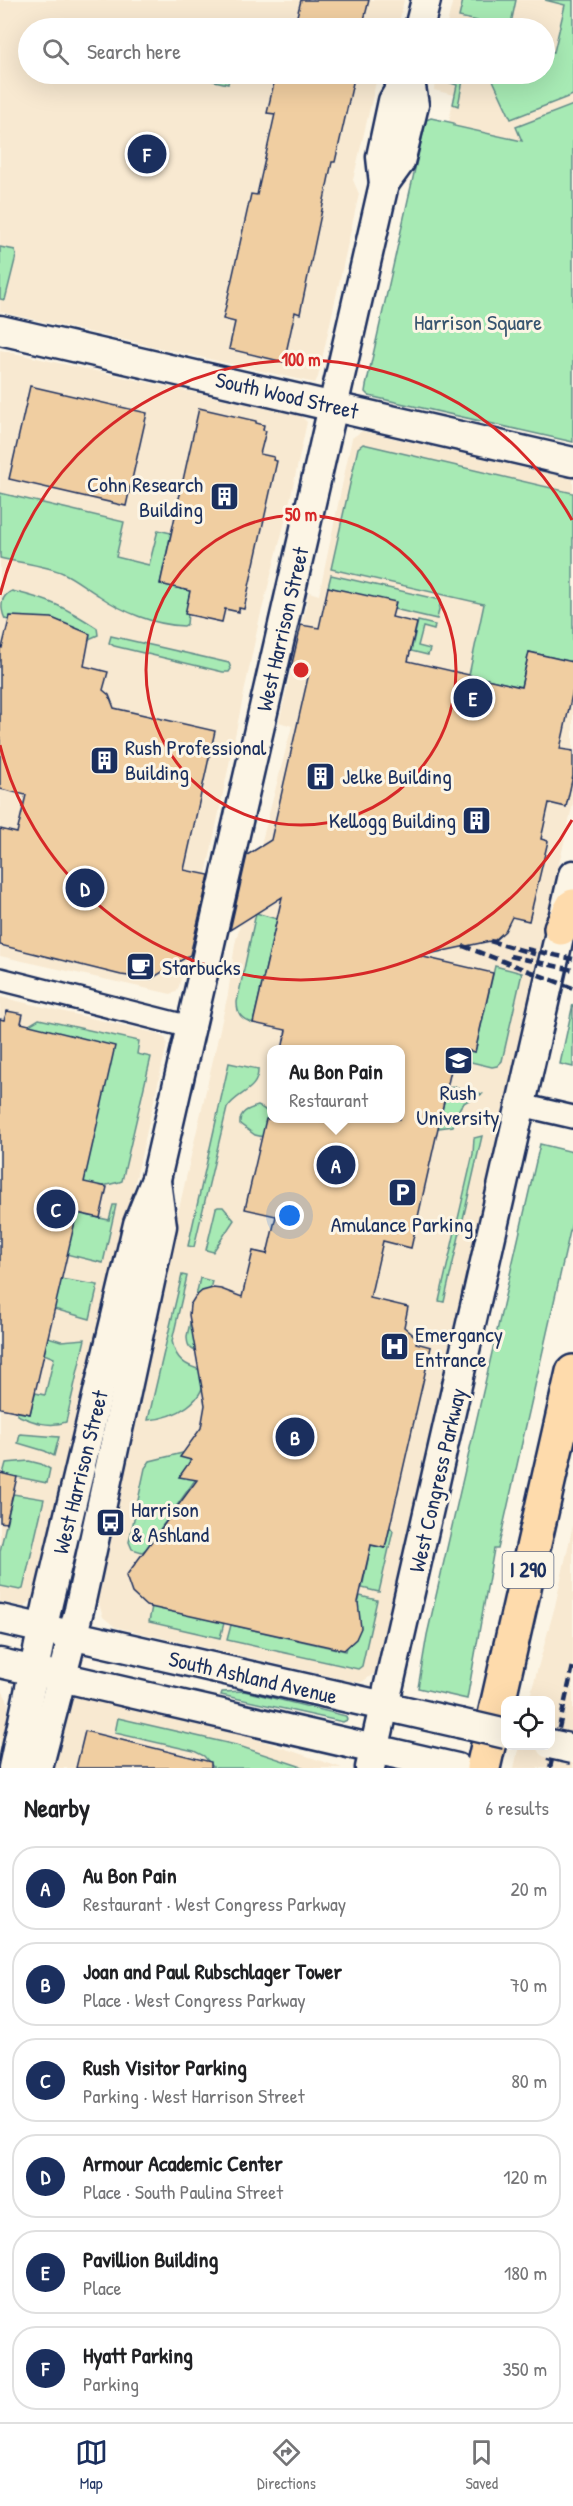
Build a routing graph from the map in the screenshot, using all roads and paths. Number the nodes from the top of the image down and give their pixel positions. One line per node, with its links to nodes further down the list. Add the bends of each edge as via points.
1 (426, 0): 2 (main road)
2 (422, 18)
3 (411, 84): 5 (main road, West Harrison Street, via 414,105 400,162 384,184)
4 (0, 330): 5 (main road, South Wood Street)
5 (334, 405): 6 (main road, South Wood Street); 10 (main road, West Harrison Street)
6 (573, 462)
7 (573, 875): 8 (main road, West Congress Parkway)
8 (567, 917): 11 (main road, West Congress Parkway)
9 (0, 979): 10 (street)
10 (190, 1027): 13 (main road, West Harrison Street)
11 (521, 1105): 12 (street); 20 (main road, West Congress Parkway)
12 (573, 1117)
13 (156, 1179): 16 (main road, West Harrison Street, via 138,1224); 17 (main road, West Harrison Street, via 162,1226)
14 (573, 1372): 28 (highway, I 290)
15 (0, 1619): 16 (main road, South Ashland Avenue)
16 (43, 1629): 17 (main road, South Ashland Avenue); 19 (main road, West Harrison Street)
17 (72, 1635): 19 (main road, West Harrison Street); 20 (main road, South Ashland Avenue)
18 (0, 1663): 19 (main road, South Ashland Avenue)
19 (47, 1673): 24 (main road, South Ashland Avenue); 26 (main road, West Harrison Street); 27 (main road, West Harrison Street)
20 (385, 1706): 21 (main road, South Ashland Avenue, bridge); 24 (main road, West Congress Parkway)
21 (501, 1733)
22 (555, 1745): 23 (main road, bridge)
23 (573, 1749)
24 (373, 1759): 25 (main road, South Ashland Avenue)
25 (453, 1767)
26 (13, 1768)
27 (38, 1768)
28 (483, 1768)

